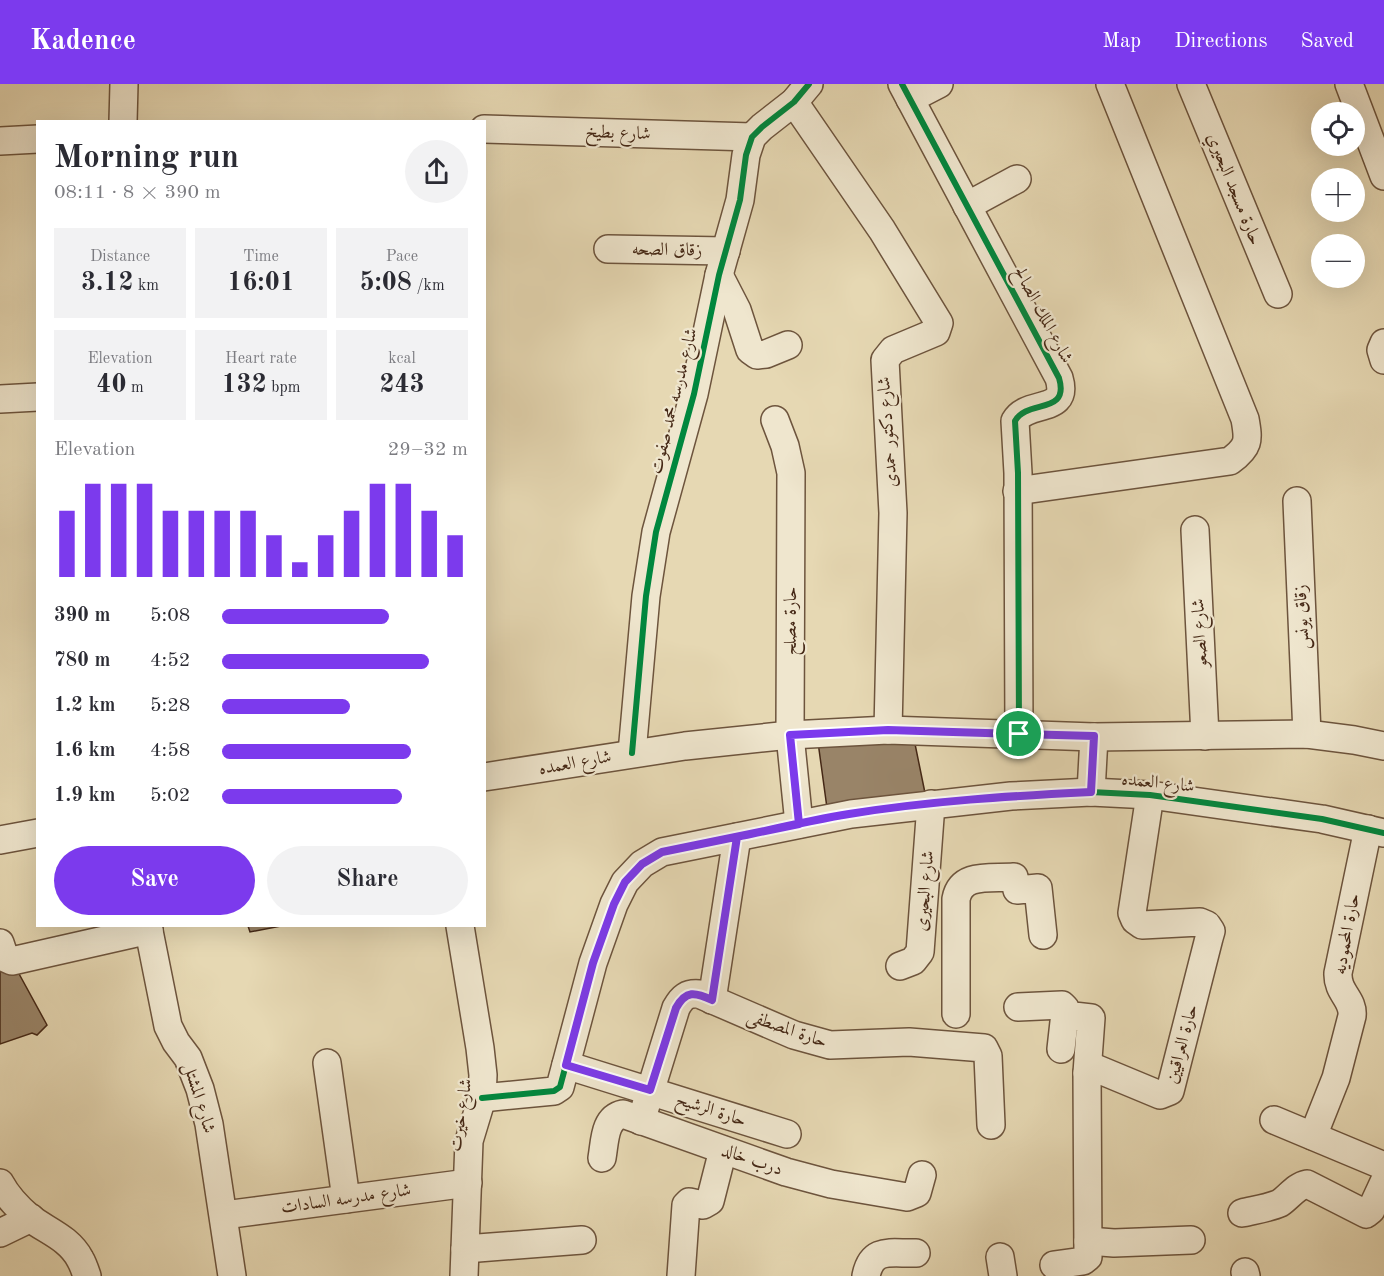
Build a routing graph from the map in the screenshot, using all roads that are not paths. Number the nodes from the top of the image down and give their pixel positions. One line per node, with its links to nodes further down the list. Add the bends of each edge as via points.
1 (124, 84): 8 (street)
2 (939, 84): 6 (street)
3 (1110, 84): 25 (street, via 1245,419 1248,435 1243,451 1230,460)
4 (1191, 84): 18 (street, حارة مسجد البحيري)
5 (1349, 84): 13 (street)
6 (906, 92): 15 (street, شارع الملك الصالح)
7 (801, 93): 10 (street); 28 (street, شارع دكتور حمدى, via 939,323 936,332 893,350 885,360 893,513)
8 (123, 120)
9 (486, 129): 10 (street, شارع بطيخ)
10 (753, 137): 17 (street, شارع مدرسه محمد صفوت)
11 (36, 139): 12 (street)
12 (0, 141)
13 (1384, 176)
14 (1017, 179): 15 (street)
15 (967, 206): 25 (street, شارع الملك الصالح, via 1062,387 1052,404 1018,414)
16 (608, 249): 17 (street, زقاق الصحه)
17 (723, 263): 20 (street, via 750,350 757,355 765,354); 35 (street, شارع مدرسه محمد صفوت, via 694,394 656,532 646,596)
18 (1278, 294)
19 (1384, 343): 21 (street)
20 (788, 345)
21 (1384, 360)
22 (36, 397): 23 (street)
23 (0, 399)
24 (775, 420): 31 (street, حارة مصلح, via 790,473)
25 (1017, 491): 29 (street, شارع الملك الصالح)
26 (1298, 501): 30 (street, زقاق يونس)
27 (1195, 530): 33 (street, شارع الصعو)
28 (888, 730): 29 (street, شارع العمده); 31 (street, شارع العمده)
29 (1019, 734): 32 (street, شارع العمده)
30 (1307, 734): 33 (street, شارع العمده); 34 (street, شارع العمده)
31 (790, 735): 35 (street, شارع العمده); 40 (street, حارة مصلح)
32 (1094, 736): 33 (street, شارع العمده); 37 (street)
33 (1205, 736)
34 (1384, 746)
35 (632, 753): 36 (street, شارع العمده)
36 (486, 777)
37 (1091, 792): 38 (street, شارع العمده); 39 (street, شارع العمده)
38 (1150, 795): 41 (street, شارع العمده, via 1322,819); 59 (street, حارة العراقيين, via 1132,913 1135,920 1142,925 1200,922 1211,931 1170,1091 1160,1095 1095,1068)
39 (931, 804): 40 (street, شارع العمده); 45 (street, شارع البحيرى)
40 (799, 824): 43 (street, شارع العمده)
41 (1376, 831): 66 (street, حارة المحموديه, via 1338,973 1339,986 1353,1009 1352,1016 1336,1078)
42 (36, 833): 44 (street)
43 (737, 837): 52 (street); 58 (street, شارع العمده, via 662,852 642,864 625,882 593,963)
44 (0, 840)
45 (925, 899): 46 (street); 51 (street, شارع البحيرى, via 918,957)
46 (956, 899): 49 (street, via 962,884 970,880 1015,877 1017,890 1039,889); 55 (street)
47 (460, 927): 61 (street, شارع خيرت, via 480,1048)
48 (149, 928): 50 (street, via 12,961 7,960); 76 (street, شارع المشتل, via 168,1026 188,1058 200,1089)
49 (1043, 935)
50 (1, 948)
51 (900, 966)
52 (712, 1000): 60 (street, حارة المصطفى, via 699,994 681,999); 64 (street, حارة المصطفى, via 794,1035 830,1045 909,1042 984,1048 988,1056)
53 (1018, 1007): 54 (street, via 1062,1005)
54 (1065, 1013): 56 (street); 59 (street, via 1091,1017)
55 (956, 1014)
56 (1061, 1049)
57 (327, 1063): 74 (street)
58 (566, 1065): 60 (street, حارة الرشيح); 61 (street, شارع العمده, via 557,1089)
59 (1087, 1073): 81 (street)
60 (650, 1090): 63 (street, حارة المصطفى); 65 (street, حارة الرشيح)
61 (482, 1098): 73 (street, شارع خيرت, via 469,1141)
62 (1274, 1120): 66 (street)
63 (641, 1121): 67 (street, درب خالد); 68 (street, درب خالد, via 623,1114 615,1116 610,1121)
64 (991, 1125)
65 (787, 1134)
66 (1312, 1136): 69 (street)
67 (723, 1150): 70 (street, درب خالد, via 831,1184 907,1197 917,1193); 88 (street, via 710,1201 686,1205)
68 (602, 1158)
69 (1384, 1166)
70 (922, 1174)
71 (1384, 1182): 75 (street, via 1366,1214 1306,1184 1277,1204)
72 (0, 1183): 77 (street)
73 (468, 1183): 74 (street, شارع مدرسه السادات); 82 (street, شارع خيرت)
74 (346, 1199): 76 (street, شارع مدرسه السادات)
75 (1242, 1213)
76 (224, 1215): 86 (street, شارع المشتل)
77 (31, 1218): 78 (street); 85 (street, via 65,1241 80,1257)
78 (0, 1233)
79 (582, 1240): 82 (street)
80 (1191, 1240): 81 (street)
81 (1088, 1241): 84 (street, via 1086,1260)
82 (465, 1250): 87 (street, شارع خيرت)
83 (916, 1253): 89 (street, via 875,1256)
84 (1053, 1265)
85 (87, 1276)
86 (232, 1276)
87 (464, 1276)
88 (681, 1276)
89 (866, 1276)

